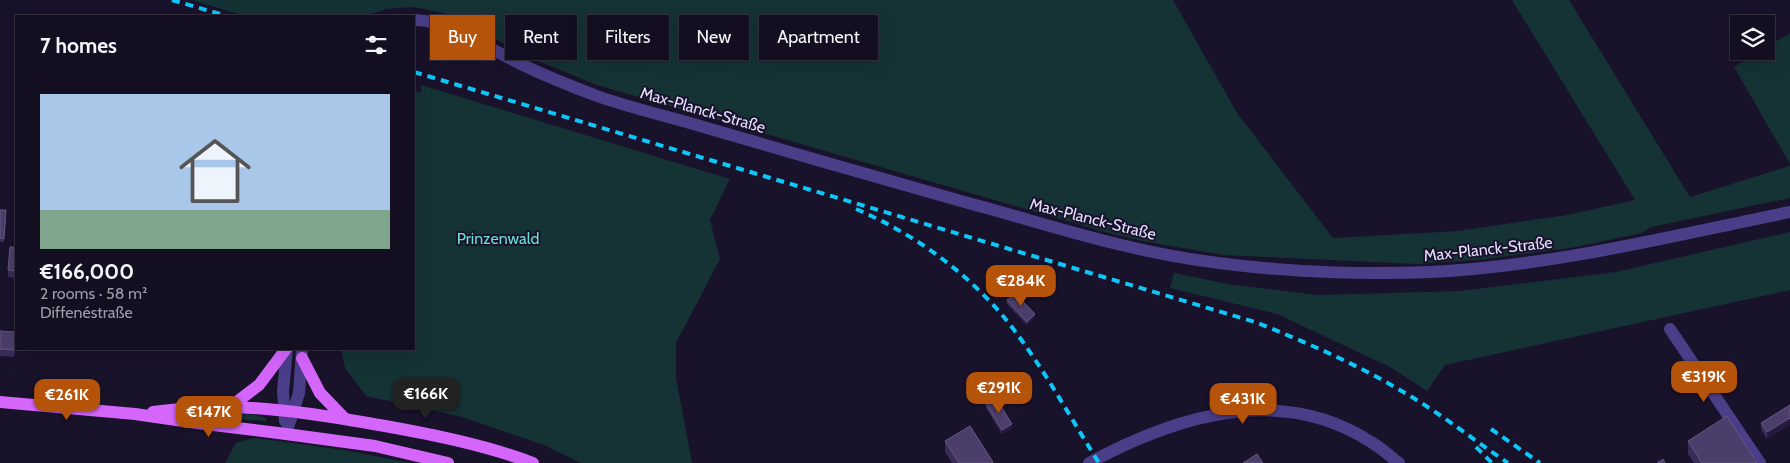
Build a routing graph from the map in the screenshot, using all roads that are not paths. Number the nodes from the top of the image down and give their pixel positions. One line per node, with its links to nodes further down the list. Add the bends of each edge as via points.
1 (415, 20): 2 (street, Max-Planck-Straße, via 454,30 526,67 599,97 1118,244 1200,260 1348,272 1430,272 1525,264 1590,254)
2 (1790, 212)
3 (1670, 329): 17 (street)
4 (285, 350): 8 (main road, via 259,385)
5 (286, 350): 9 (street, via 283,391)
6 (302, 354): 9 (street, via 299,393); 11 (main road, via 320,393)
7 (0, 402): 10 (main road)
8 (230, 407): 9 (main road); 10 (main road)
9 (289, 412): 11 (main road); 12 (street)
10 (135, 414): 12 (main road)
11 (344, 419): 14 (main road, via 500,451)
12 (286, 434): 13 (main road, via 376,446)
13 (448, 463)
14 (533, 463)
15 (1089, 463): 16 (street, via 1137,438 1173,425 1214,414 1266,410 1310,416 1339,426 1371,442)
16 (1398, 463)
17 (1760, 463)

